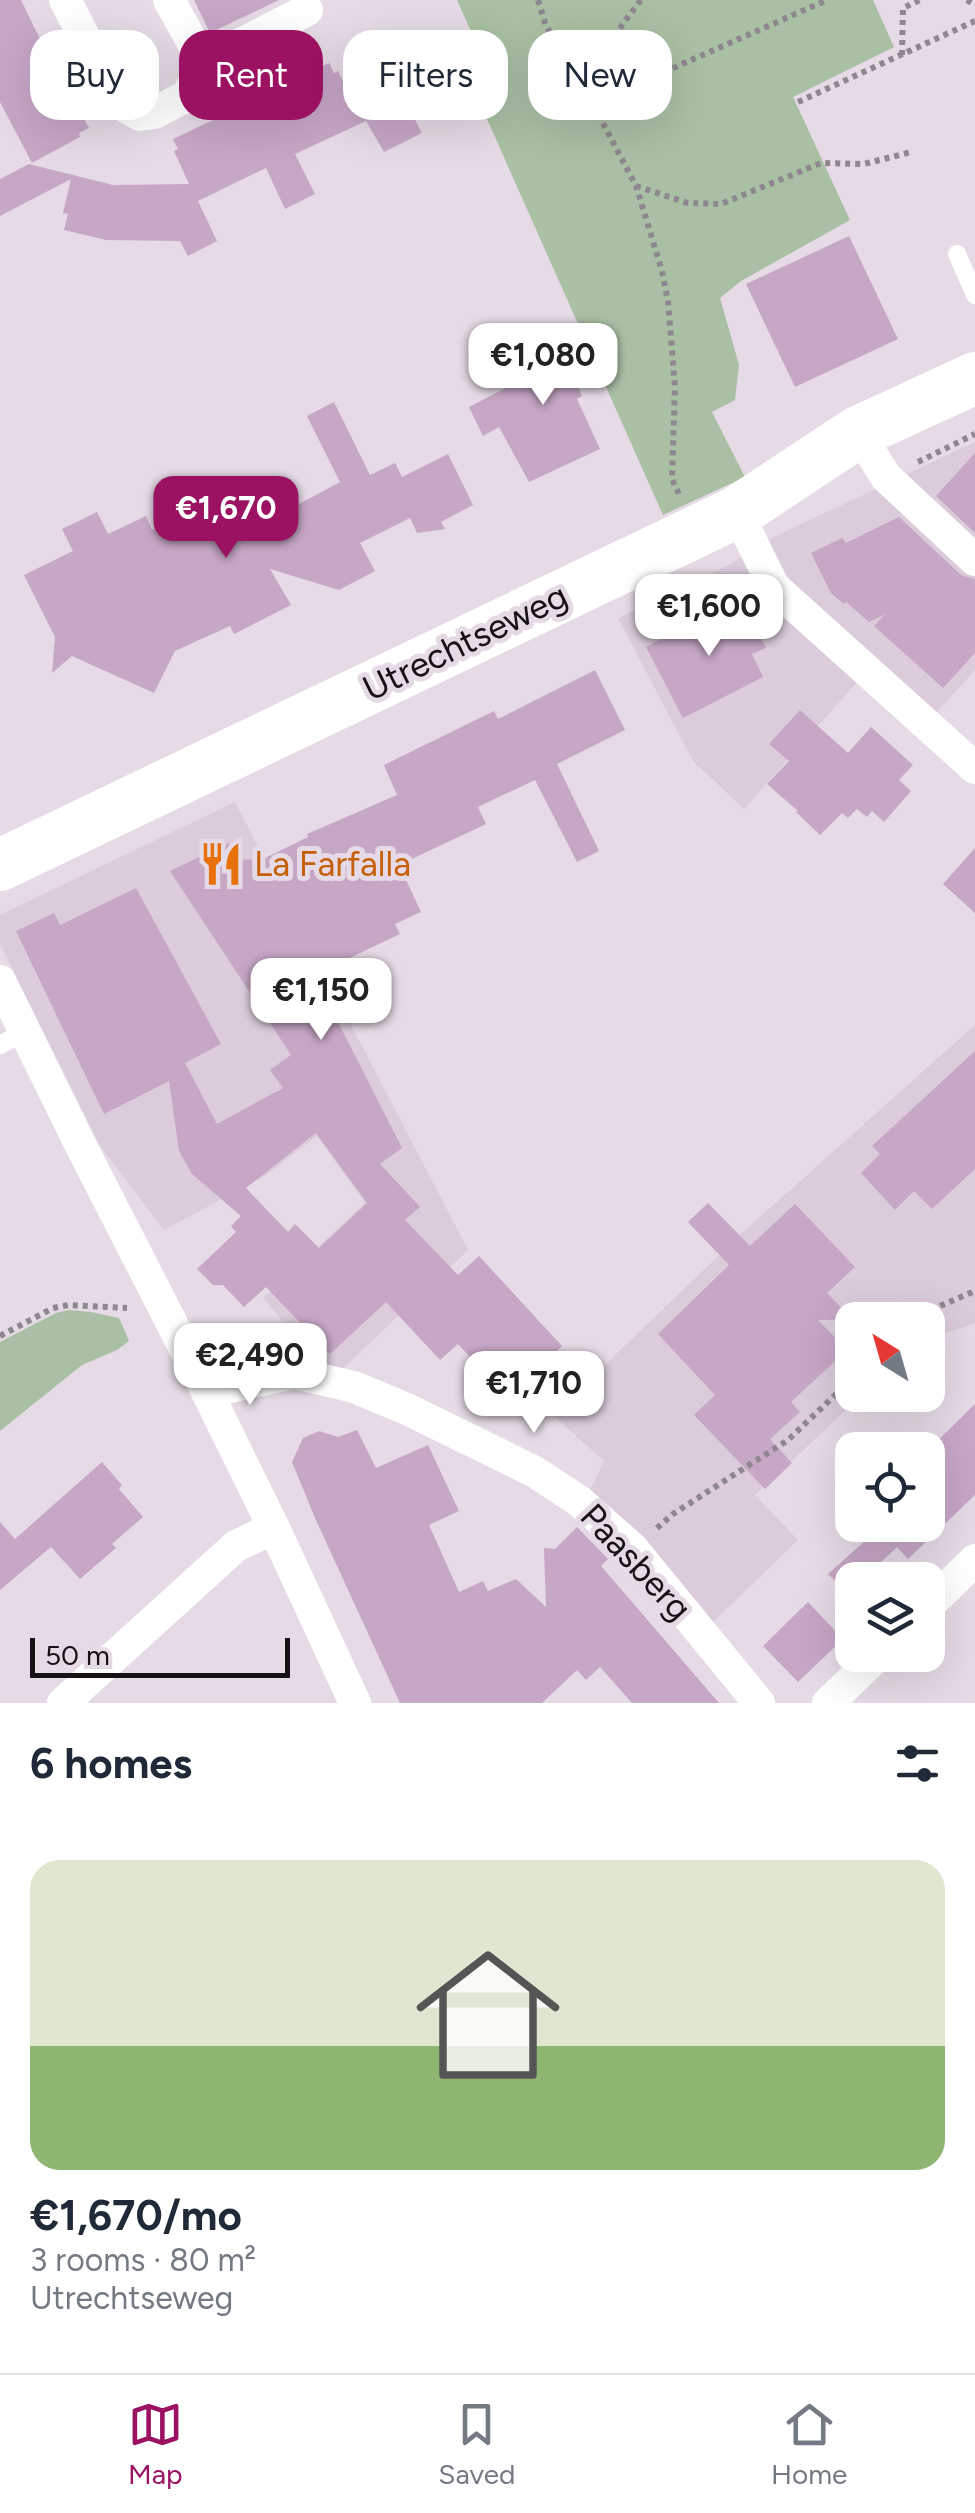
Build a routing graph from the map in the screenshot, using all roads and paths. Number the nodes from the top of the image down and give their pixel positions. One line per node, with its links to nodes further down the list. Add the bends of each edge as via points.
1 (66, 0): 17 (street, via 126,108 154,113)
2 (169, 0): 11 (street)
3 (538, 0): 13 (path)
4 (827, 0): 16 (path)
5 (920, 0): 15 (path, via 903,8)
6 (967, 0): 8 (path)
7 (640, 2): 14 (path)
8 (975, 6)
9 (307, 10): 12 (street)
10 (975, 21): 15 (path)
11 (186, 30)
12 (268, 30)
13 (548, 30)
14 (619, 30)
15 (902, 55): 18 (path)
16 (672, 69)
17 (179, 100)
18 (798, 102)
19 (601, 120): 21 (path)
20 (911, 152): 21 (path, via 864,164 821,163 721,204 688,203)
21 (636, 186): 26 (path, via 668,301 675,387 672,479)
22 (957, 254): 23 (lane)
23 (975, 295)
24 (975, 378): 25 (main road, Utrechtseweg)
25 (858, 432): 26 (main road, Utrechtseweg); 27 (street, via 886,477)
26 (712, 511): 28 (street, via 774,587); 29 (main road, Utrechtseweg)
27 (975, 560)
28 (975, 768)
29 (0, 865)
30 (0, 981): 31 (street)
31 (13, 1038): 36 (street, via 80,1144)
32 (975, 1290): 33 (path)
33 (945, 1303)
34 (130, 1309): 35 (path, via 69,1304)
35 (0, 1336)
36 (207, 1392): 38 (street); 39 (street, Paasberg, via 294,1374 354,1388 535,1472)
37 (835, 1394): 39 (path, via 788,1440)
38 (274, 1528): 43 (street, via 236,1546); 44 (street)
39 (632, 1548): 45 (street, Paasberg)
40 (975, 1560): 41 (street)
41 (945, 1589)
42 (860, 1672): 46 (street)
43 (63, 1703)
44 (355, 1703)
45 (759, 1703)
46 (828, 1703)

